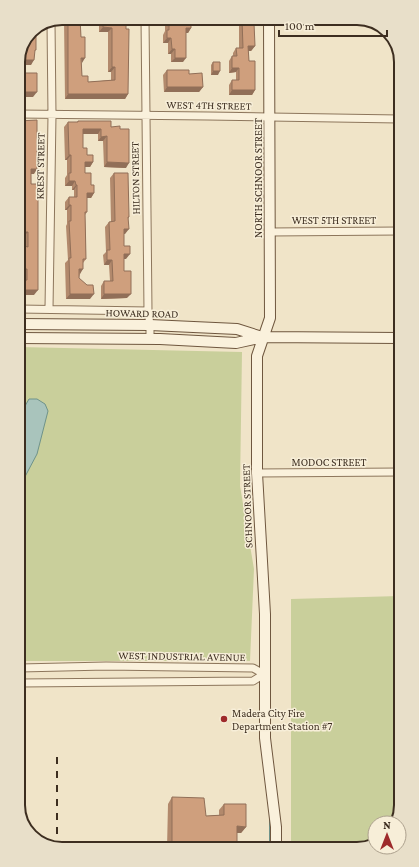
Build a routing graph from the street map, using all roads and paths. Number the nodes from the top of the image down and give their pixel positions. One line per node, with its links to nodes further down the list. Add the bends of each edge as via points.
1 (145, 25): 6 (street, HILTON STREET)
2 (269, 25): 7 (street, NORTH SCHNOOR STREET)
3 (51, 27): 5 (street, KREST STREET)
4 (25, 114): 5 (street, WEST 4TH STREET)
5 (52, 115): 6 (street, WEST 4TH STREET); 12 (street, KREST STREET)
6 (145, 115): 7 (street, WEST 4TH STREET); 13 (street, HILTON STREET)
7 (270, 117): 8 (street, WEST 4TH STREET); 10 (street, NORTH SCHNOOR STREET)
8 (394, 119)
9 (394, 231): 10 (street, WEST 5TH STREET)
10 (270, 232): 20 (street, NORTH SCHNOOR STREET, via 270,318)
11 (25, 309): 12 (street)
12 (49, 309): 13 (street)
13 (148, 311): 16 (street, HILTON STREET)
14 (25, 324): 15 (street, HOWARD ROAD)
15 (35, 324): 16 (street, HOWARD ROAD); 17 (street)
16 (150, 325): 19 (street, HILTON STREET); 20 (street, HOWARD ROAD, via 237,329)
17 (25, 328)
18 (25, 338): 19 (street, HOWARD ROAD)
19 (150, 338): 20 (street, HOWARD ROAD, via 236,343)
20 (264, 338): 21 (street, HOWARD ROAD); 23 (street, SCHNOOR STREET, via 257,356)
21 (394, 338)
22 (394, 472): 23 (street, MODOC STREET)
23 (257, 474): 25 (street, SCHNOOR STREET, via 264,614)
24 (25, 668): 25 (street, WEST INDUSTRIAL AVENUE, via 253,668)
25 (264, 674): 26 (street, via 253,681); 27 (street, SCHNOOR STREET, via 265,738)
26 (25, 683)
27 (276, 842)

